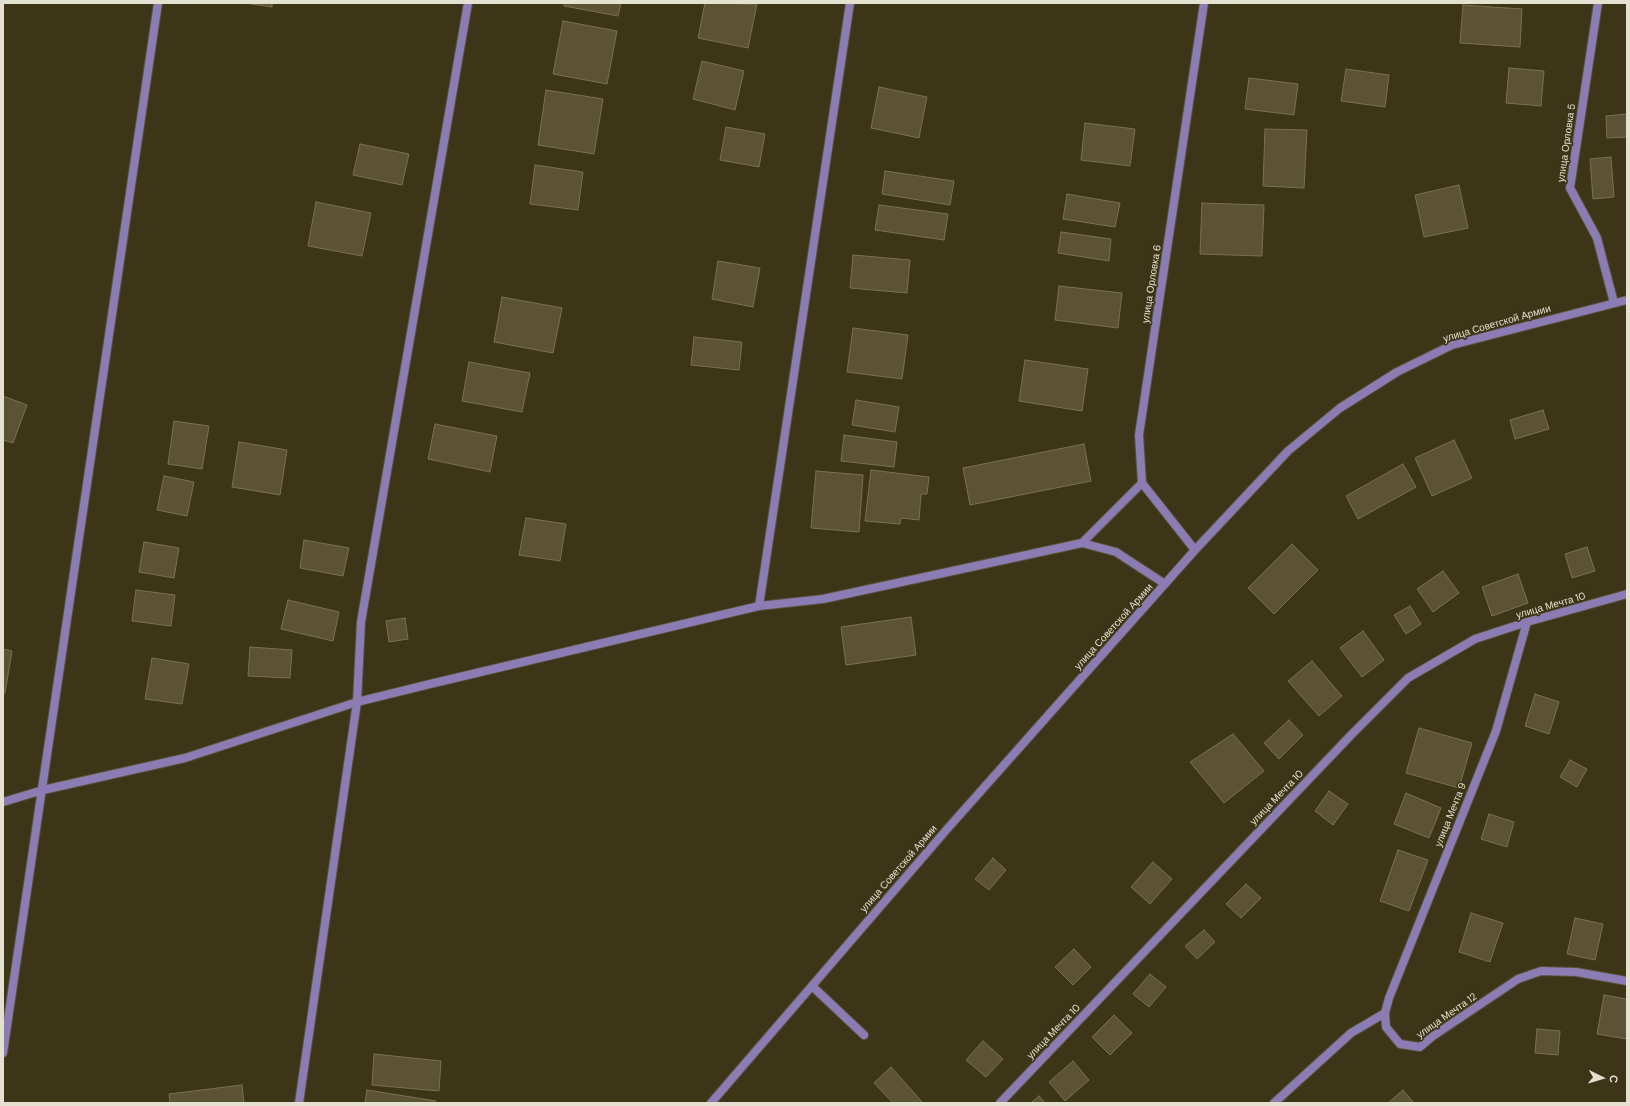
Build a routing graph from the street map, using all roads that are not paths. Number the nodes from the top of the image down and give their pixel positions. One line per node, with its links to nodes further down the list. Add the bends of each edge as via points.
1 (158, 3): 16 (street)
2 (468, 3): 15 (street, via 361,622)
3 (850, 3): 13 (street)
4 (1204, 3): 8 (street, улица Орловка 6, via 1139,435)
5 (1598, 3): 7 (street, улица Орловка 5, via 1570,188 1597,238)
6 (1627, 300): 7 (street, улица Советской Армии)
7 (1614, 303): 10 (street, улица Советской Армии, via 1452,345 1397,372 1340,408 1288,451)
8 (1142, 483): 9 (street); 10 (street)
9 (1082, 543): 11 (street, via 1116,552); 13 (street, via 824,599)
10 (1195, 550): 11 (street, улица Советской Армии)
11 (1165, 584): 19 (street, улица Советской Армии, via 948,828)
12 (1627, 594): 14 (street, улица Мечта 10)
13 (759, 606): 15 (street)
14 (1527, 622): 20 (street, улица Мечта 9, via 1496,731); 25 (street, улица Мечта 10, via 1475,639 1408,678)
15 (357, 702): 16 (street, via 185,758); 23 (street)
16 (42, 790): 17 (street); 22 (street)
17 (3, 802)
18 (1627, 981): 20 (street, улица Мечта 12, via 1576,972 1541,971 1518,980 1420,1047 1400,1044 1386,1027)
19 (812, 986): 21 (street); 24 (street, улица Советской Армии)
20 (1385, 1013): 26 (street, via 1351,1033)
21 (864, 1035)
22 (3, 1053)
23 (299, 1103)
24 (711, 1103)
25 (1000, 1103)
26 (1274, 1103)

